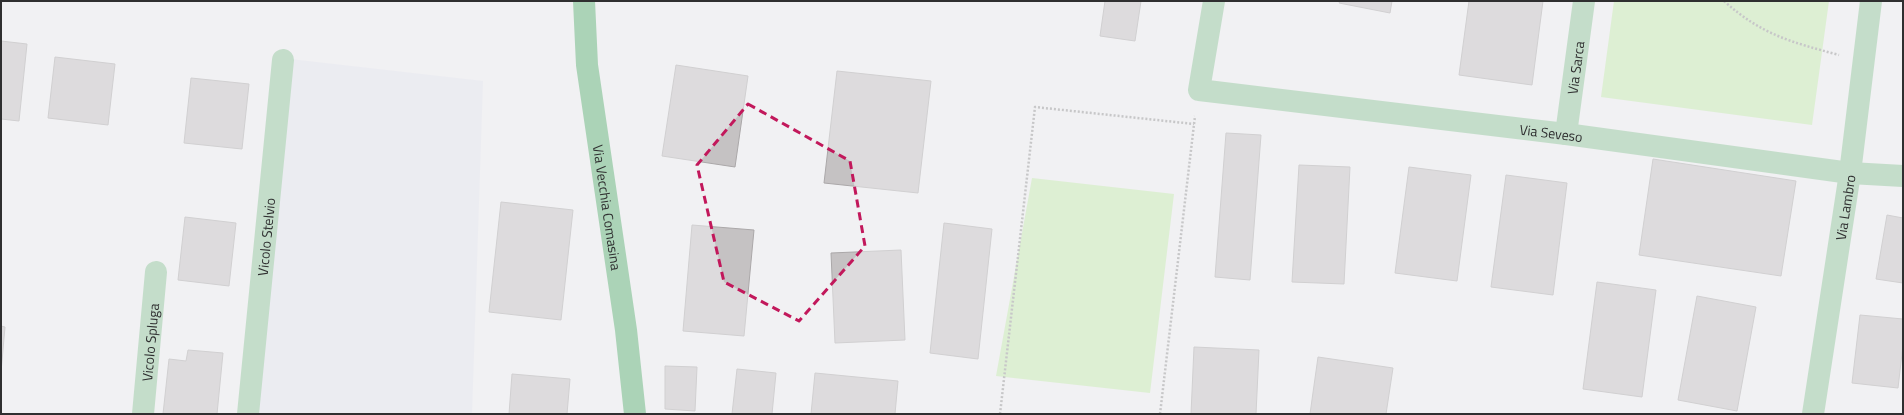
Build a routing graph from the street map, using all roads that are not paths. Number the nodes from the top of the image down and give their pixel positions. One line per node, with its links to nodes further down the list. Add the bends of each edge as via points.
1 (584, 1): 12 (street, Via Vecchia Comasina, via 587,65 626,330)
2 (1214, 1): 6 (street, Via Seveso, via 1198,90)
3 (1584, 1): 6 (street, Via Sarca)
4 (1871, 1): 7 (street, Via Lambro)
5 (283, 60): 11 (street, Vicolo Stelvio)
6 (1566, 134): 7 (street, Via Seveso)
7 (1850, 173): 8 (street, Via Seveso); 13 (street, Via Lambro)
8 (1903, 176)
9 (156, 272): 10 (street, Vicolo Spluga)
10 (143, 414)
11 (248, 414)
12 (635, 414)
13 (1813, 414)

